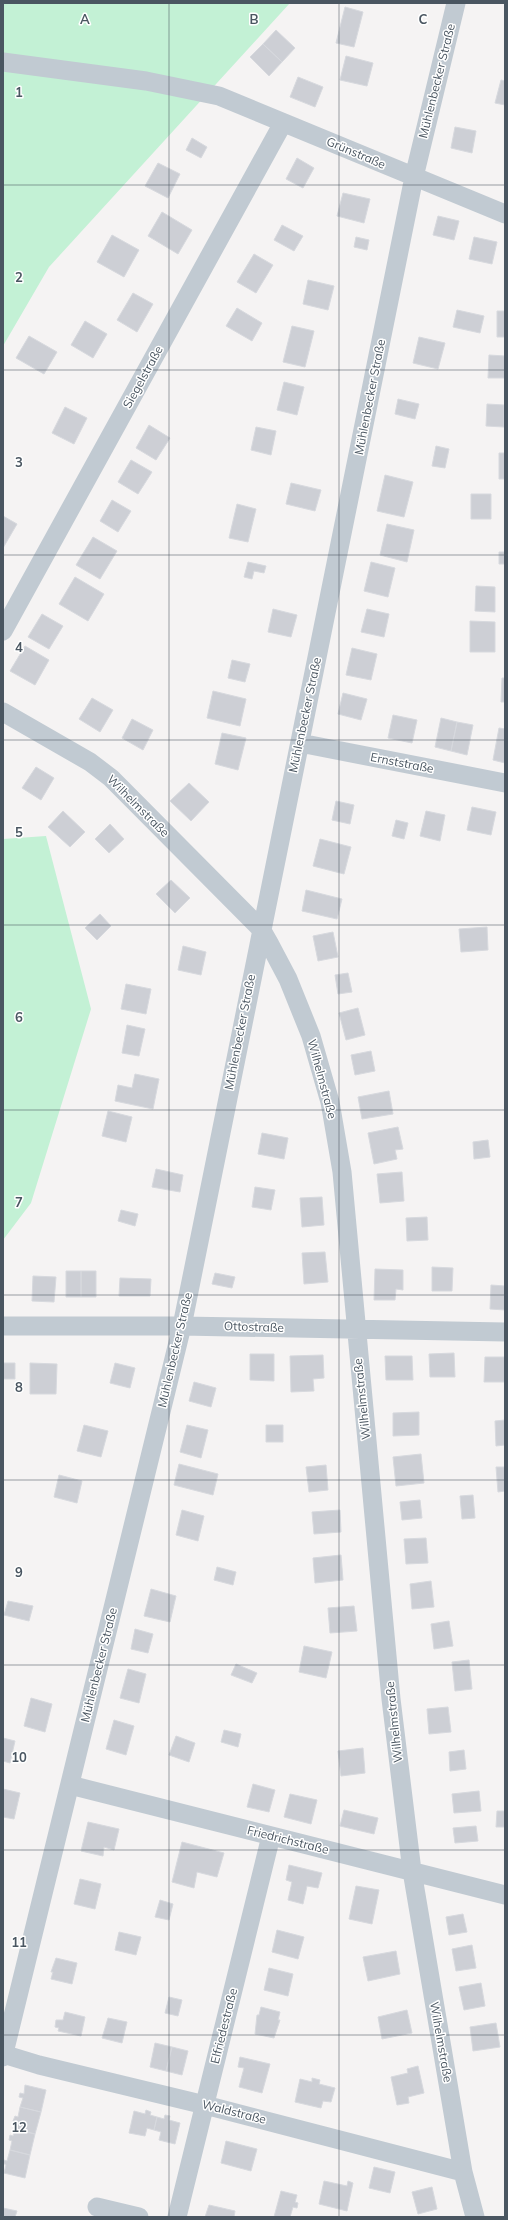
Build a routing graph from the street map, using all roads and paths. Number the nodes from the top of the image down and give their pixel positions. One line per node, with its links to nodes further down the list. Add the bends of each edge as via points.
1 (456, 3): 4 (street, Mühlenbecker Straße)
2 (3, 62): 3 (street, Grünstraße, via 146,81 206,92 232,100)
3 (283, 123): 4 (street, Grünstraße); 6 (street, Siegelstraße)
4 (414, 177): 5 (street, Grünstraße); 8 (street, Mühlenbecker Straße)
5 (505, 214)
6 (3, 631)
7 (3, 712): 10 (street, Wilhelmstraße, via 79,755 111,778)
8 (300, 743): 9 (street, Ernststraße); 10 (street, Mühlenbecker Straße)
9 (505, 783)
10 (261, 929): 12 (street, Mühlenbecker Straße); 13 (street, Wilhelmstraße, via 283,968 304,1017 330,1102 344,1186)
11 (3, 1326): 12 (street, Ottostraße)
12 (182, 1326): 13 (street, Ottostraße); 15 (street, Mühlenbecker Straße)
13 (356, 1330): 14 (street, Ottostraße); 17 (street, Wilhelmstraße, via 391,1700)
14 (505, 1332)
15 (70, 1785): 16 (street, Friedrichstraße); 19 (street, Mühlenbecker Straße)
16 (271, 1836): 17 (street, Friedrichstraße); 20 (street, Elfriedestraße)
17 (412, 1871): 18 (street, Friedrichstraße); 21 (street, Wilhelmstraße)
18 (505, 1895)
19 (3, 2055): 20 (street, Waldstraße)
20 (205, 2105): 21 (street, Waldstraße); 24 (street, Elfriedestraße)
21 (463, 2172): 25 (street, Wilhelmstraße)
22 (97, 2207): 23 (street)
23 (139, 2217)
24 (177, 2217)
25 (475, 2217)

